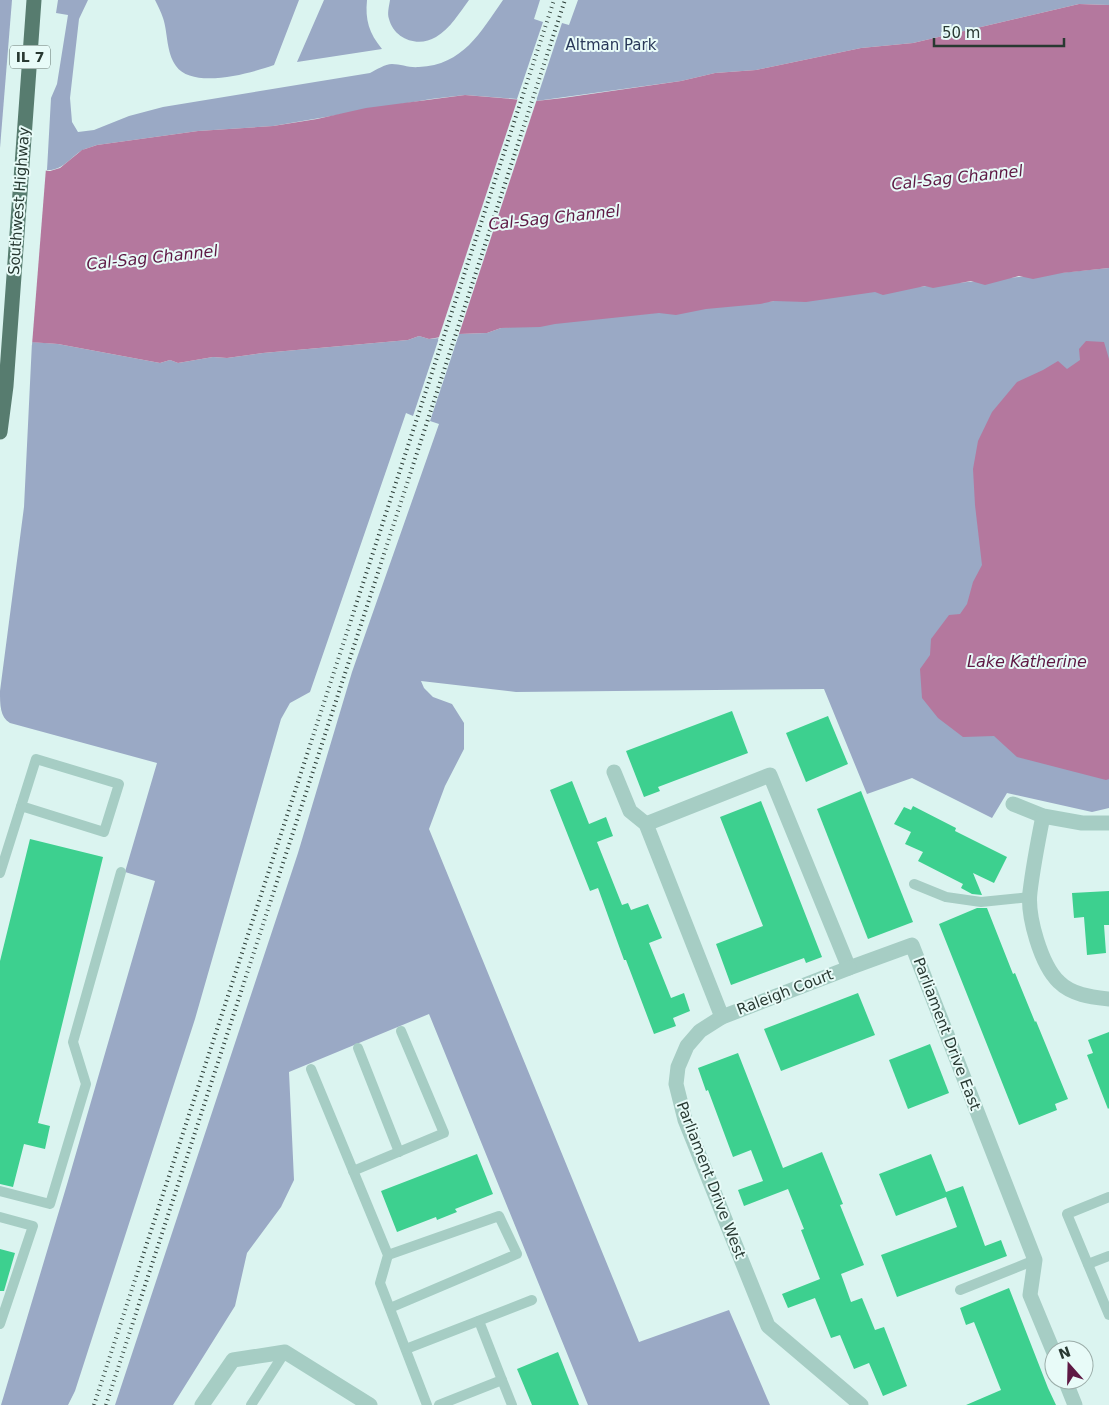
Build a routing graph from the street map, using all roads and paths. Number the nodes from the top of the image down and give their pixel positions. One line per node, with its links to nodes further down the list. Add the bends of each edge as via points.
1 (34, 0): 2 (main road, Southwest Highway / IL 7)
2 (0, 432)
3 (614, 772): 8 (street, via 630,812)
4 (1013, 804): 6 (street)
5 (21, 806): 5 (lane, via 36,759 119,784 104,832); 10 (lane)
6 (1042, 816): 7 (street, via 1082,823); 12 (street)
7 (1109, 823)
8 (646, 824): 13 (street, via 770,775); 15 (street)
9 (121, 872): 21 (lane, via 73,1042 86,1084 50,1204)
10 (0, 873)
11 (914, 884): 12 (lane, via 946,897 981,902)
12 (1030, 898): 14 (street, via 1041,951 1059,982 1084,995)
13 (848, 968): 15 (street, Raleigh Court); 26 (street, Parliament Drive East, via 912,945)
14 (1109, 999)
15 (722, 1017): 45 (street, Parliament Drive West, via 700,1031 687,1046 678,1067 676,1084 685,1120 768,1326)
16 (401, 1031): 19 (lane, via 444,1133)
17 (358, 1048): 19 (lane)
18 (311, 1068): 20 (lane)
19 (399, 1152): 20 (lane)
20 (353, 1171): 24 (lane)
21 (0, 1191)
22 (1109, 1197): 27 (lane, via 1067,1214)
23 (0, 1217): 33 (lane, via 33,1226)
24 (388, 1255): 30 (lane, via 380,1283); 30 (lane, via 499,1216 517,1254)
25 (1109, 1256): 27 (lane)
26 (1035, 1260): 28 (lane); 34 (street, Parliament Drive East, via 1030,1295)
27 (1088, 1264): 31 (lane)
28 (960, 1290)
29 (532, 1300): 32 (lane)
30 (390, 1308): 35 (lane)
31 (1109, 1315)
32 (479, 1321): 35 (lane); 37 (lane)
33 (0, 1324)
34 (1049, 1340)
35 (406, 1349): 42 (lane)
36 (285, 1352): 39 (street, via 233,1360); 40 (lane); 41 (street)
37 (502, 1380): 43 (lane); 44 (lane)
38 (1069, 1390): 46 (street)
39 (202, 1405)
40 (250, 1405)
41 (370, 1405)
42 (427, 1405)
43 (439, 1405)
44 (512, 1405)
45 (861, 1405)
46 (1075, 1405)

